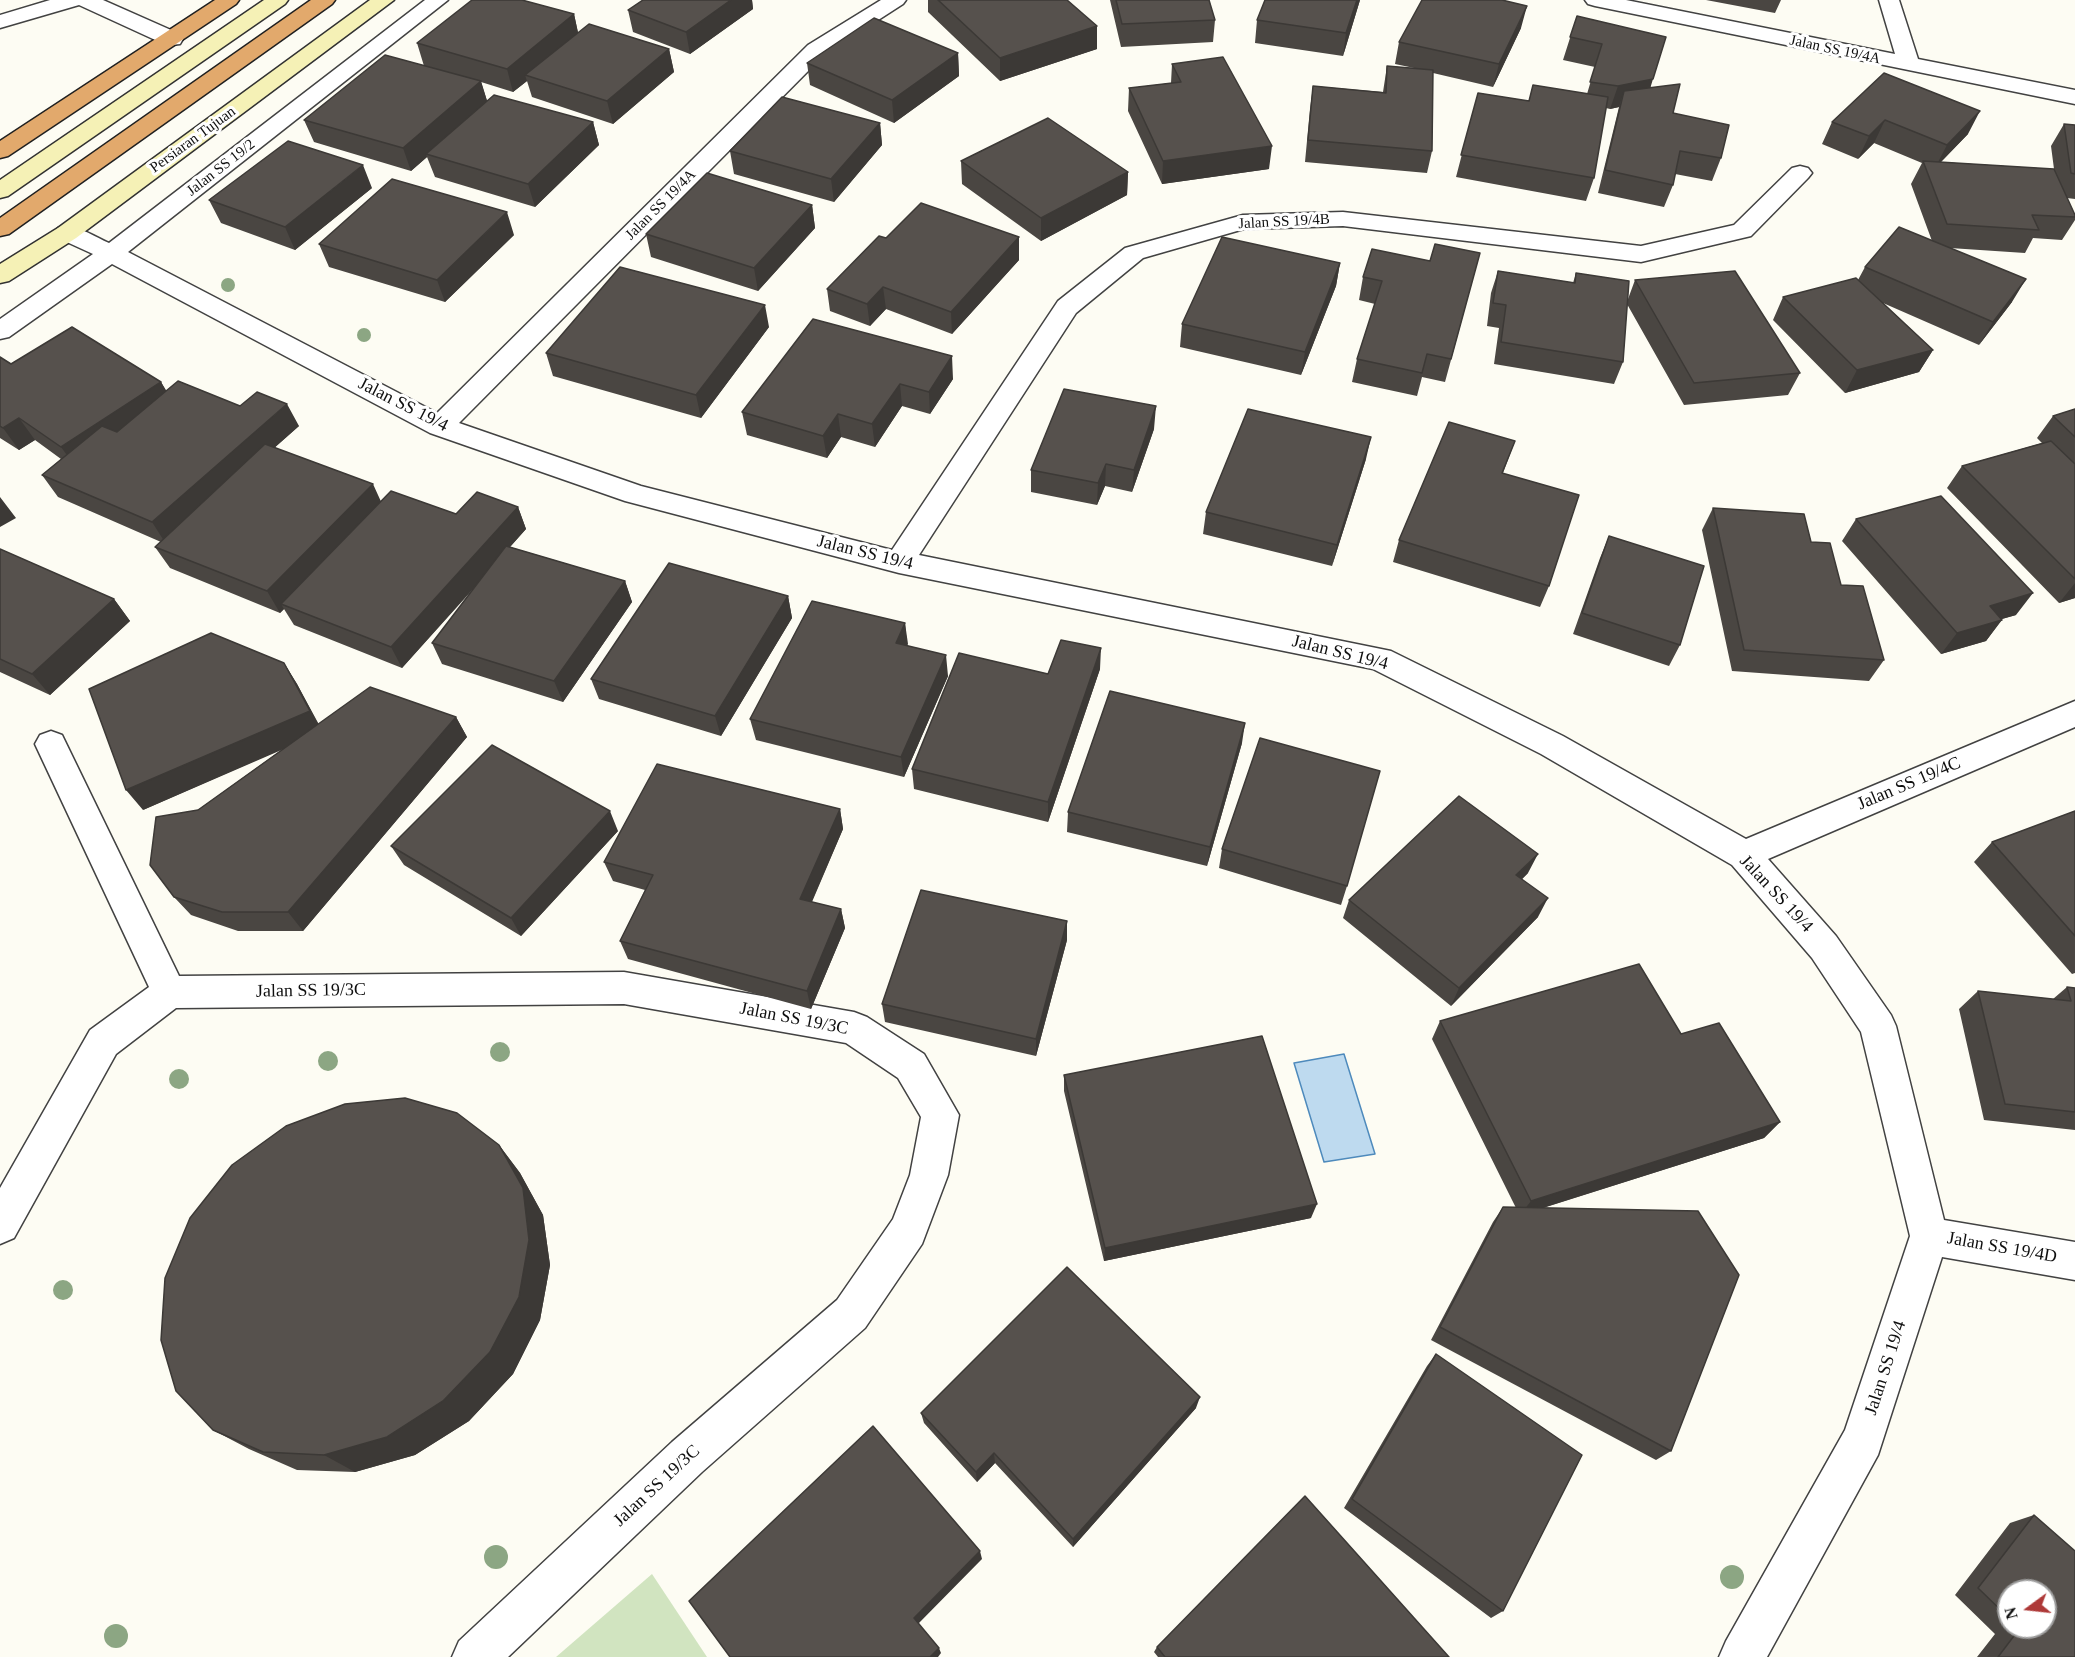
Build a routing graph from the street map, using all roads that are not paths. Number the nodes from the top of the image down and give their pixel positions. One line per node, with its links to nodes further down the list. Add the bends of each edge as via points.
1 (72, 0): 13 (street)
2 (86, 0): 14 (street)
3 (99, 0): 4 (street)
4 (134, 0)
5 (229, 0): 14 (highway)
6 (278, 0): 19 (main road)
7 (325, 0): 20 (highway)
8 (384, 0): 21 (main road, Persiaran Tujuan)
9 (438, 0): 22 (street, Jalan SS 19/2)
10 (896, 0): 25 (street, Jalan SS 19/4A, via 816,50)
11 (1595, 0): 15 (street, Jalan SS 19/4A)
12 (1889, 0): 15 (street)
13 (0, 22)
14 (172, 39): 17 (highway)
15 (1909, 65): 16 (street, Jalan SS 19/4A)
16 (2075, 97)
17 (0, 151)
18 (1800, 173): 26 (street, Jalan SS 19/4B, via 1742,231 1641,254 1343,219 1243,222 1134,253 1067,307)
19 (0, 191)
20 (0, 229)
21 (67, 232): 22 (street, Jalan SS 19/4); 23 (main road, Persiaran Tujuan)
22 (111, 253): 24 (street, Jalan SS 19/2); 25 (street, Jalan SS 19/4)
23 (0, 275)
24 (0, 331)
25 (440, 426): 26 (street, Jalan SS 19/4, via 635,494)
26 (898, 562): 29 (street, Jalan SS 19/4, via 1380,659 1552,745)
27 (2075, 713): 29 (street, Jalan SS 19/4C)
28 (51, 744): 30 (street)
29 (1744, 855): 32 (street, Jalan SS 19/4, via 1824,947 1878,1026)
30 (169, 992): 31 (street, via 103,1042); 34 (street, Jalan SS 19/3C, via 624,988 854,1028 911,1066 939,1115 929,1175 908,1231 851,1314 687,1457)
31 (0, 1225)
32 (1929, 1236): 33 (street, Jalan SS 19/4D); 35 (street, Jalan SS 19/4, via 1863,1440)
33 (2075, 1261)
34 (475, 1657)
35 (1742, 1657)

